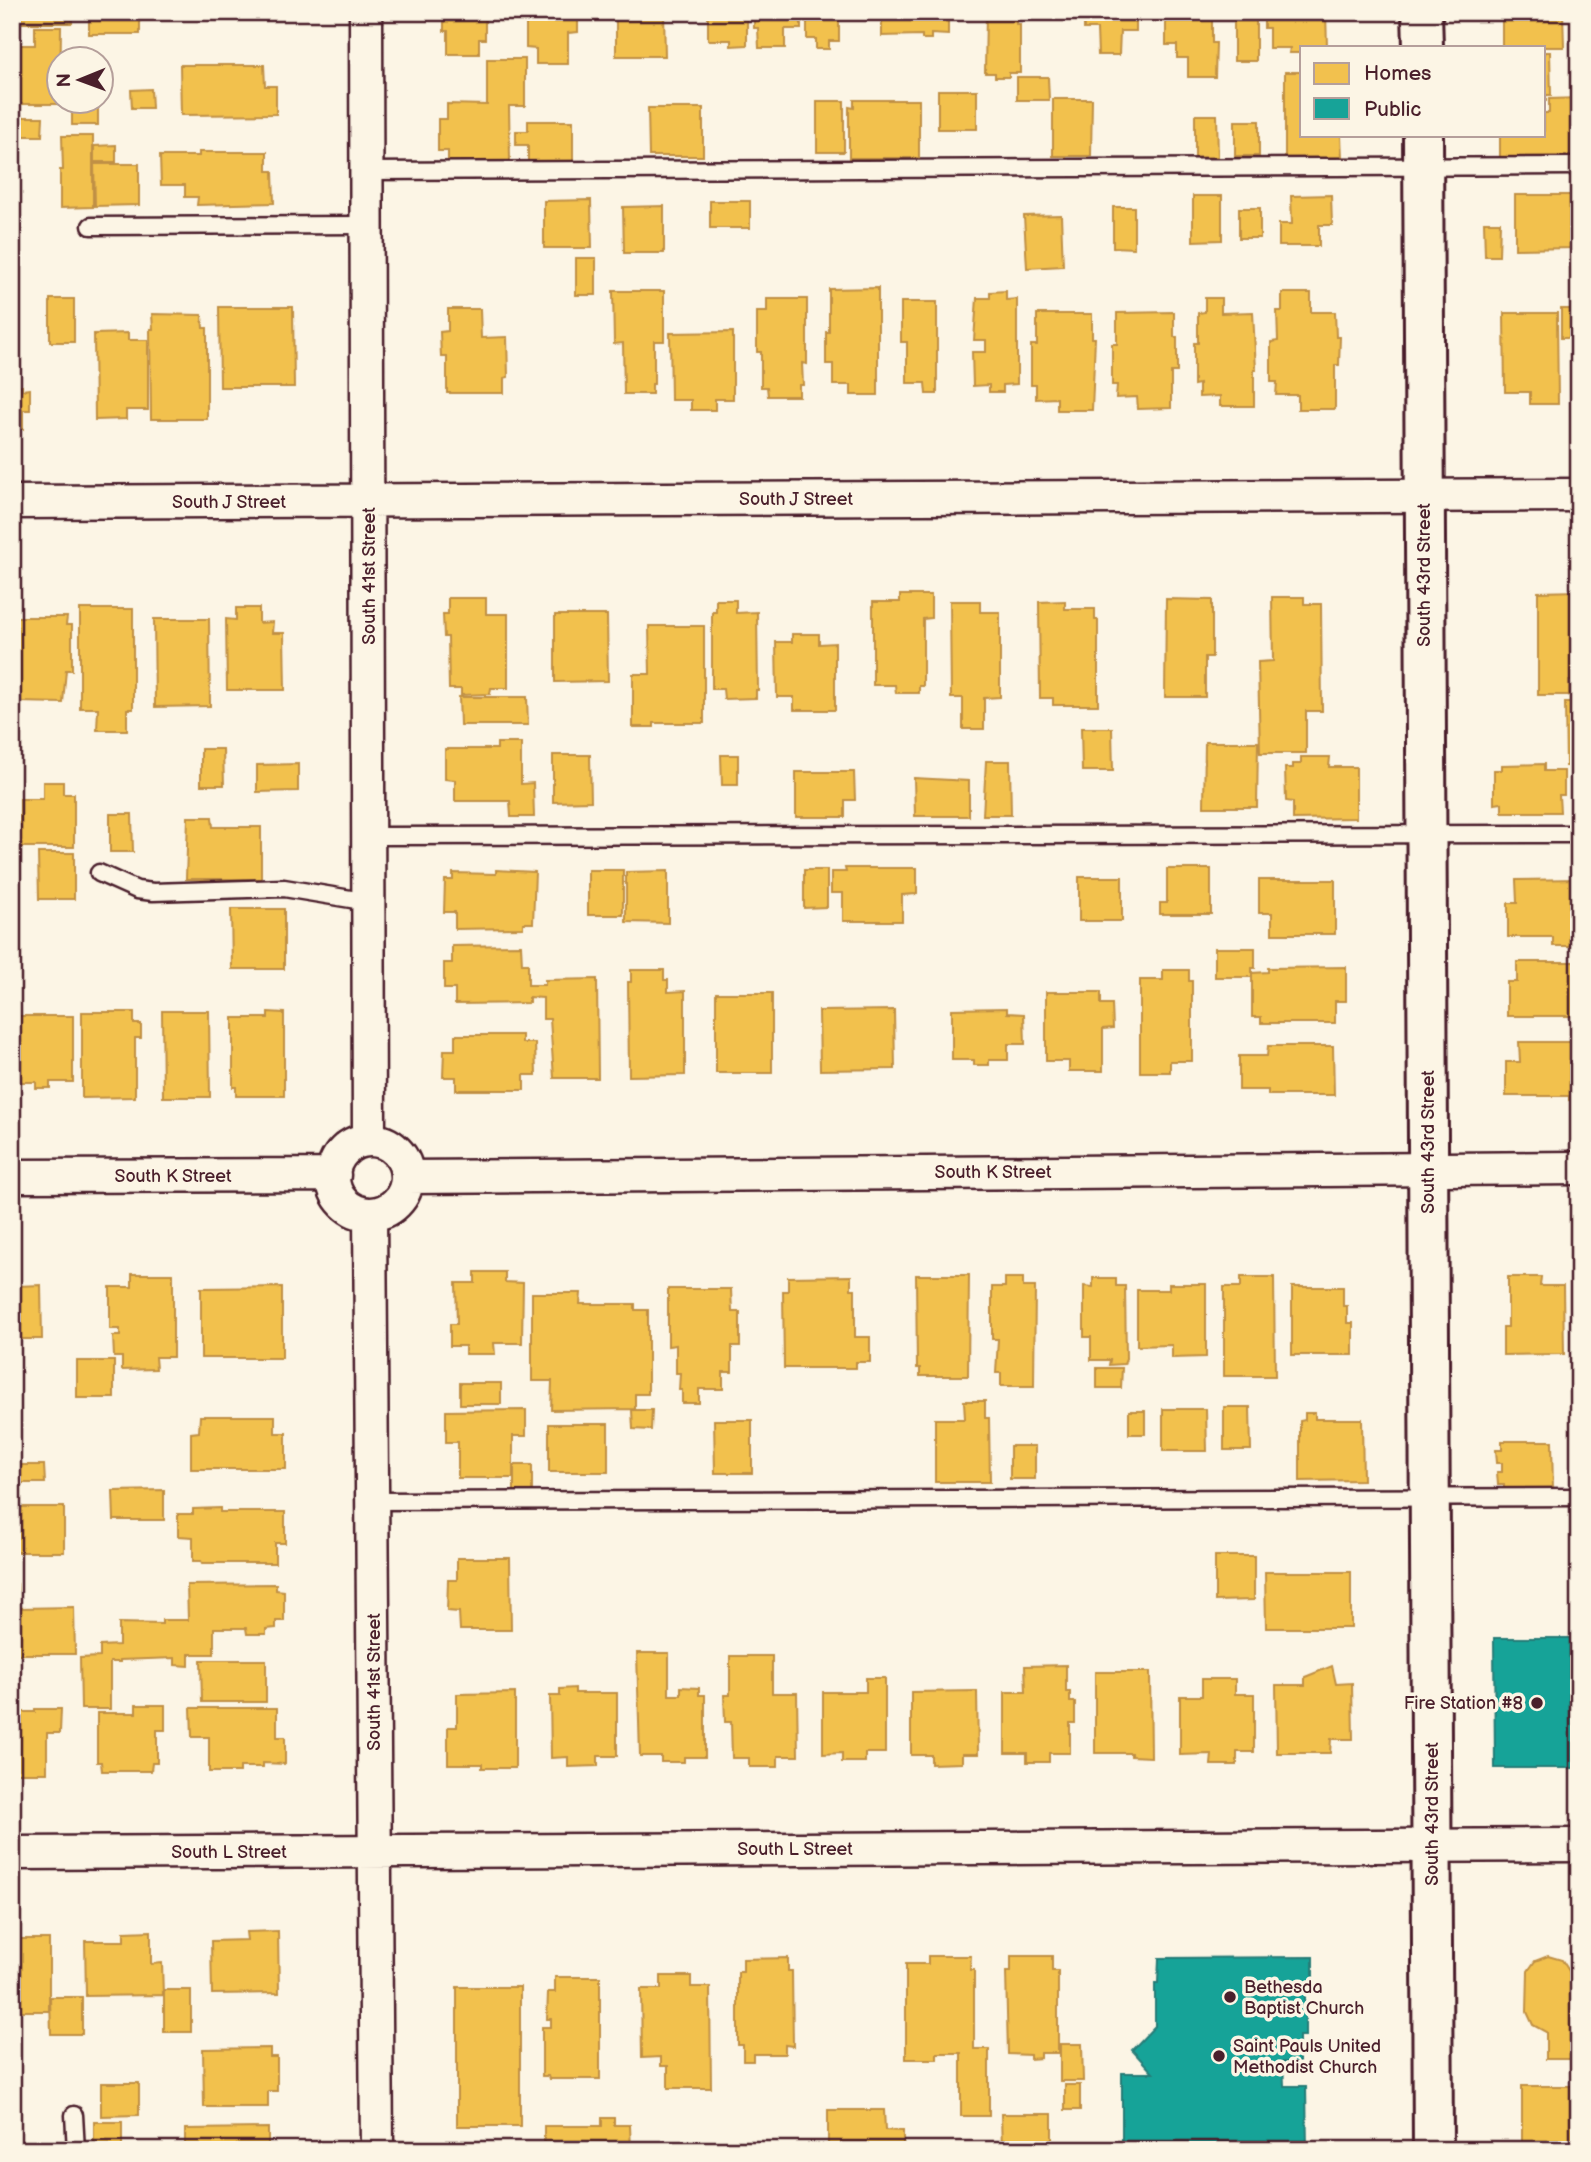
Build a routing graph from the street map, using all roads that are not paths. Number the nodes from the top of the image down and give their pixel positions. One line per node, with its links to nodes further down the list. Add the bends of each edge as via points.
1 (366, 12): 6 (street, South 41st Street)
2 (1423, 12): 3 (street)
3 (1423, 46)
4 (1423, 150): 5 (lane); 6 (lane); 9 (street, South 43rd Street)
5 (1579, 166)
6 (366, 171): 7 (street, South 41st Street)
7 (367, 225): 8 (lane); 12 (street, South 41st Street)
8 (91, 226)
9 (1423, 495): 10 (street, South J Street); 12 (street, South J Street); 13 (street, South 43rd Street)
10 (1579, 495)
11 (12, 502): 12 (street, South J Street)
12 (368, 502): 15 (street, South 41st Street)
13 (1426, 834): 14 (lane); 15 (lane); 19 (street, South 43rd Street)
14 (1579, 834)
15 (369, 836): 17 (street, South 41st Street)
16 (99, 873): 17 (lane, via 153,892 284,888)
17 (369, 902): 18 (street, South 41st Street)
18 (369, 1140): 21 (street, via 341,1154); 23 (street, via 391,1147)
19 (1428, 1168): 20 (street, South K Street); 23 (street, South K Street); 25 (street, South 43rd Street)
20 (1579, 1168)
21 (334, 1175): 22 (street, South K Street); 24 (street, via 339,1198 358,1212)
22 (12, 1177)
23 (407, 1177): 24 (street, via 400,1199)
24 (370, 1214): 27 (street, South 41st Street)
25 (1430, 1497): 26 (lane); 27 (lane); 28 (street, South 43rd Street)
26 (1579, 1497)
27 (372, 1501): 30 (street, South 41st Street)
28 (1432, 1845): 29 (street, South L Street); 30 (street, South L Street); 35 (street, South 43rd Street)
29 (1579, 1845)
30 (374, 1851): 31 (street, South L Street); 34 (street, South 41st Street)
31 (12, 1853)
32 (74, 2115): 33 (lane)
33 (76, 2150)
34 (377, 2150)
35 (1433, 2150)

